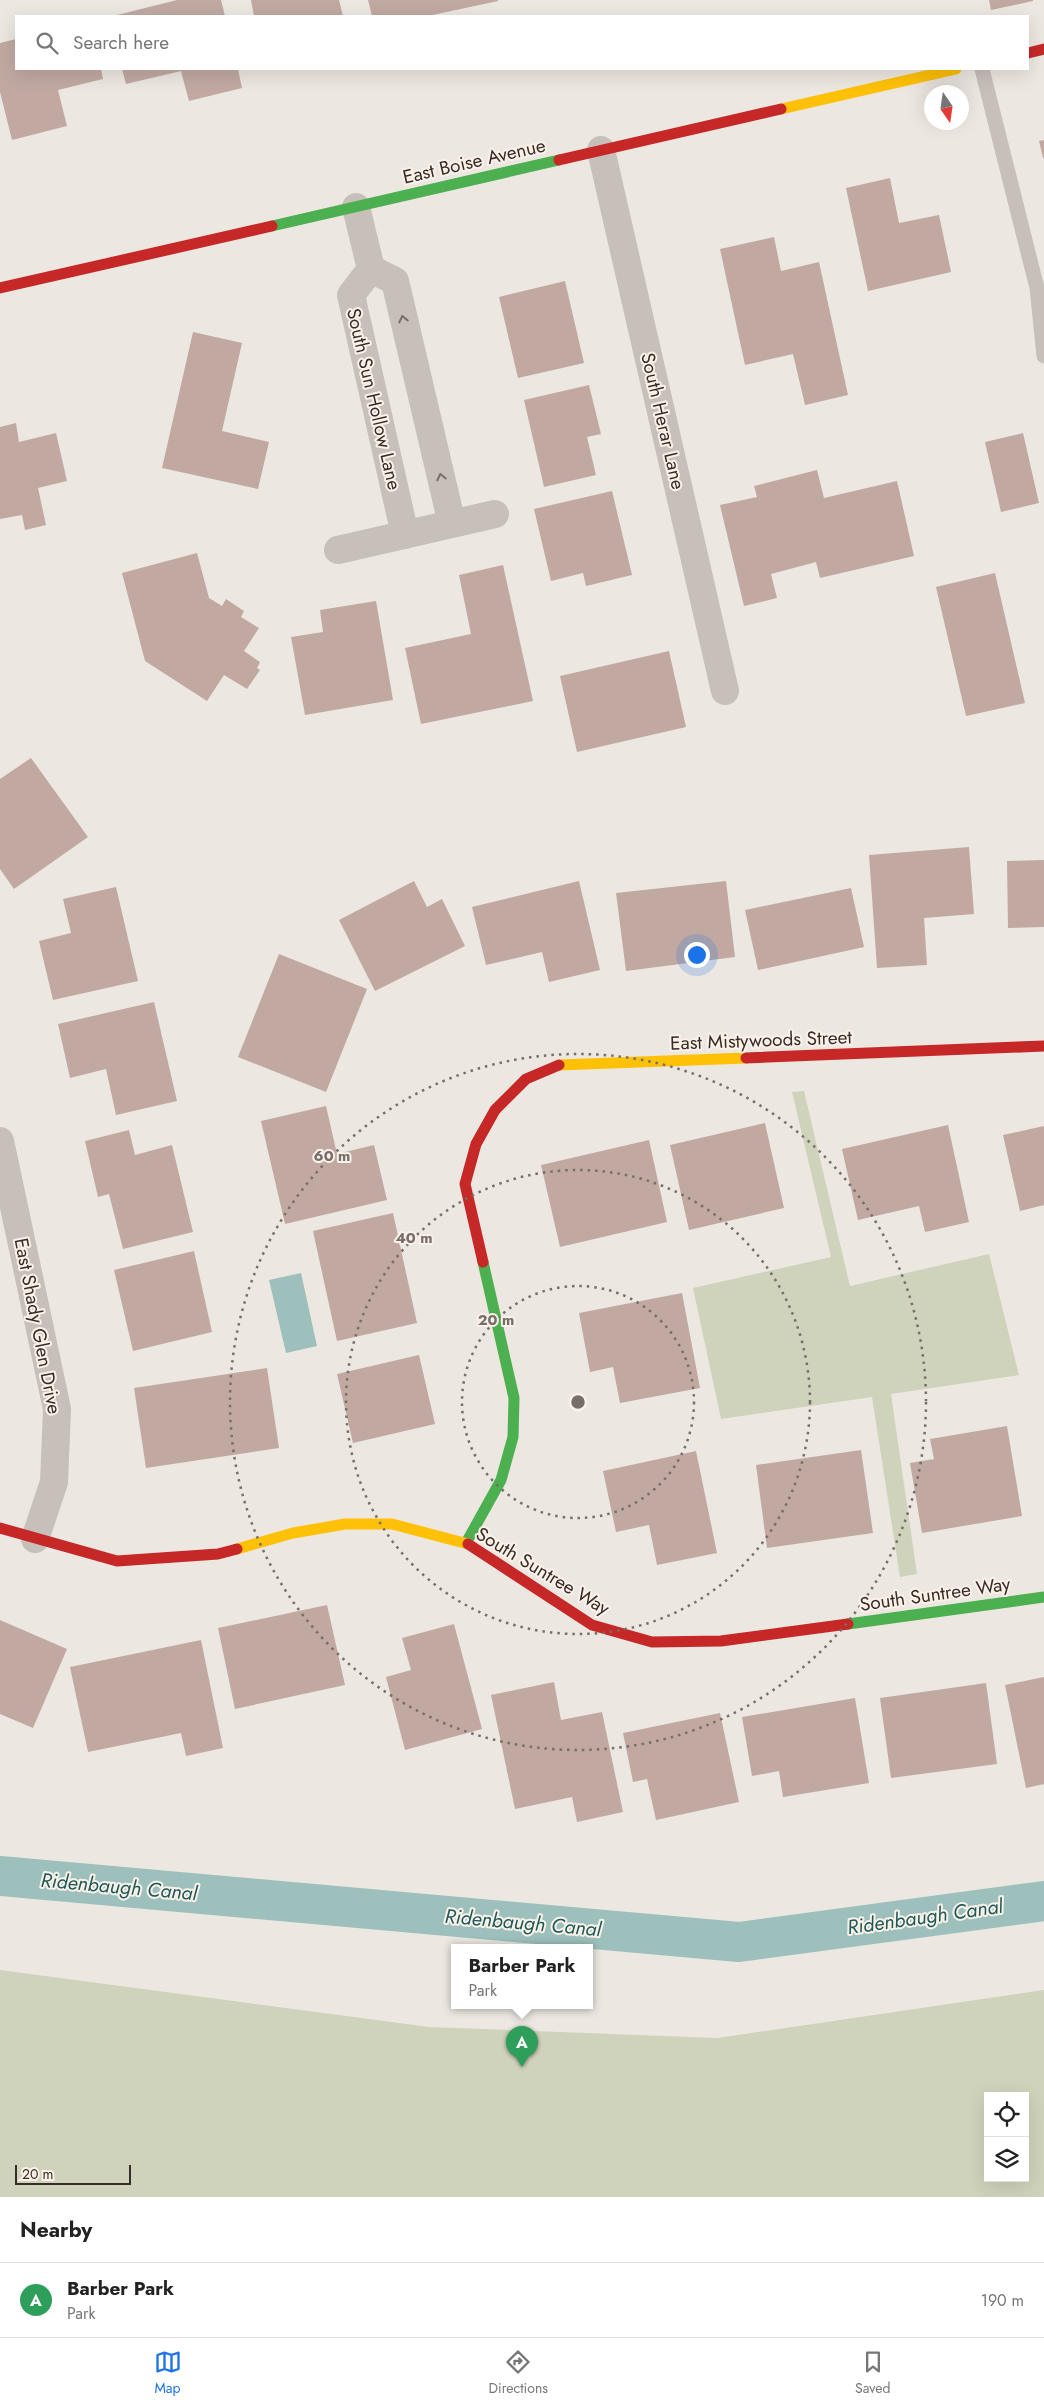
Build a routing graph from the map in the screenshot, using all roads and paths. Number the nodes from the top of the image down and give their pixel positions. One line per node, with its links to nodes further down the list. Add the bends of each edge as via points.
1 (1044, 49): 2 (street)
2 (1029, 53)
3 (952, 70): 5 (street, East Boise Avenue)
4 (982, 70): 9 (lane, via 1037,288)
5 (601, 150): 6 (street, East Boise Avenue); 14 (street, South Herar Lane)
6 (356, 207): 7 (street); 8 (street, East Boise Avenue)
7 (370, 269): 11 (street, one-way to 7, via 394,281); 12 (street, South Sun Hollow Lane, via 351,295)
8 (0, 288)
9 (1044, 356)
10 (496, 514): 11 (street)
11 (452, 524): 12 (street)
12 (405, 535): 13 (street)
13 (338, 550)
14 (725, 691)
15 (1044, 1046): 19 (street, East Mistywoods Street, via 559,1065 526,1079 495,1110 476,1144 465,1184 514,1398 512,1438 501,1480)
16 (0, 1141): 18 (street, East Shady Glen Drive, via 57,1409 54,1482)
17 (0, 1528): 18 (street, South Suntree Way)
18 (35, 1538): 19 (street, South Suntree Way, via 117,1561 218,1554 293,1533 345,1524 392,1524)
19 (466, 1543): 20 (street, South Suntree Way, via 592,1625 652,1642 721,1641)
20 (1044, 1597)

